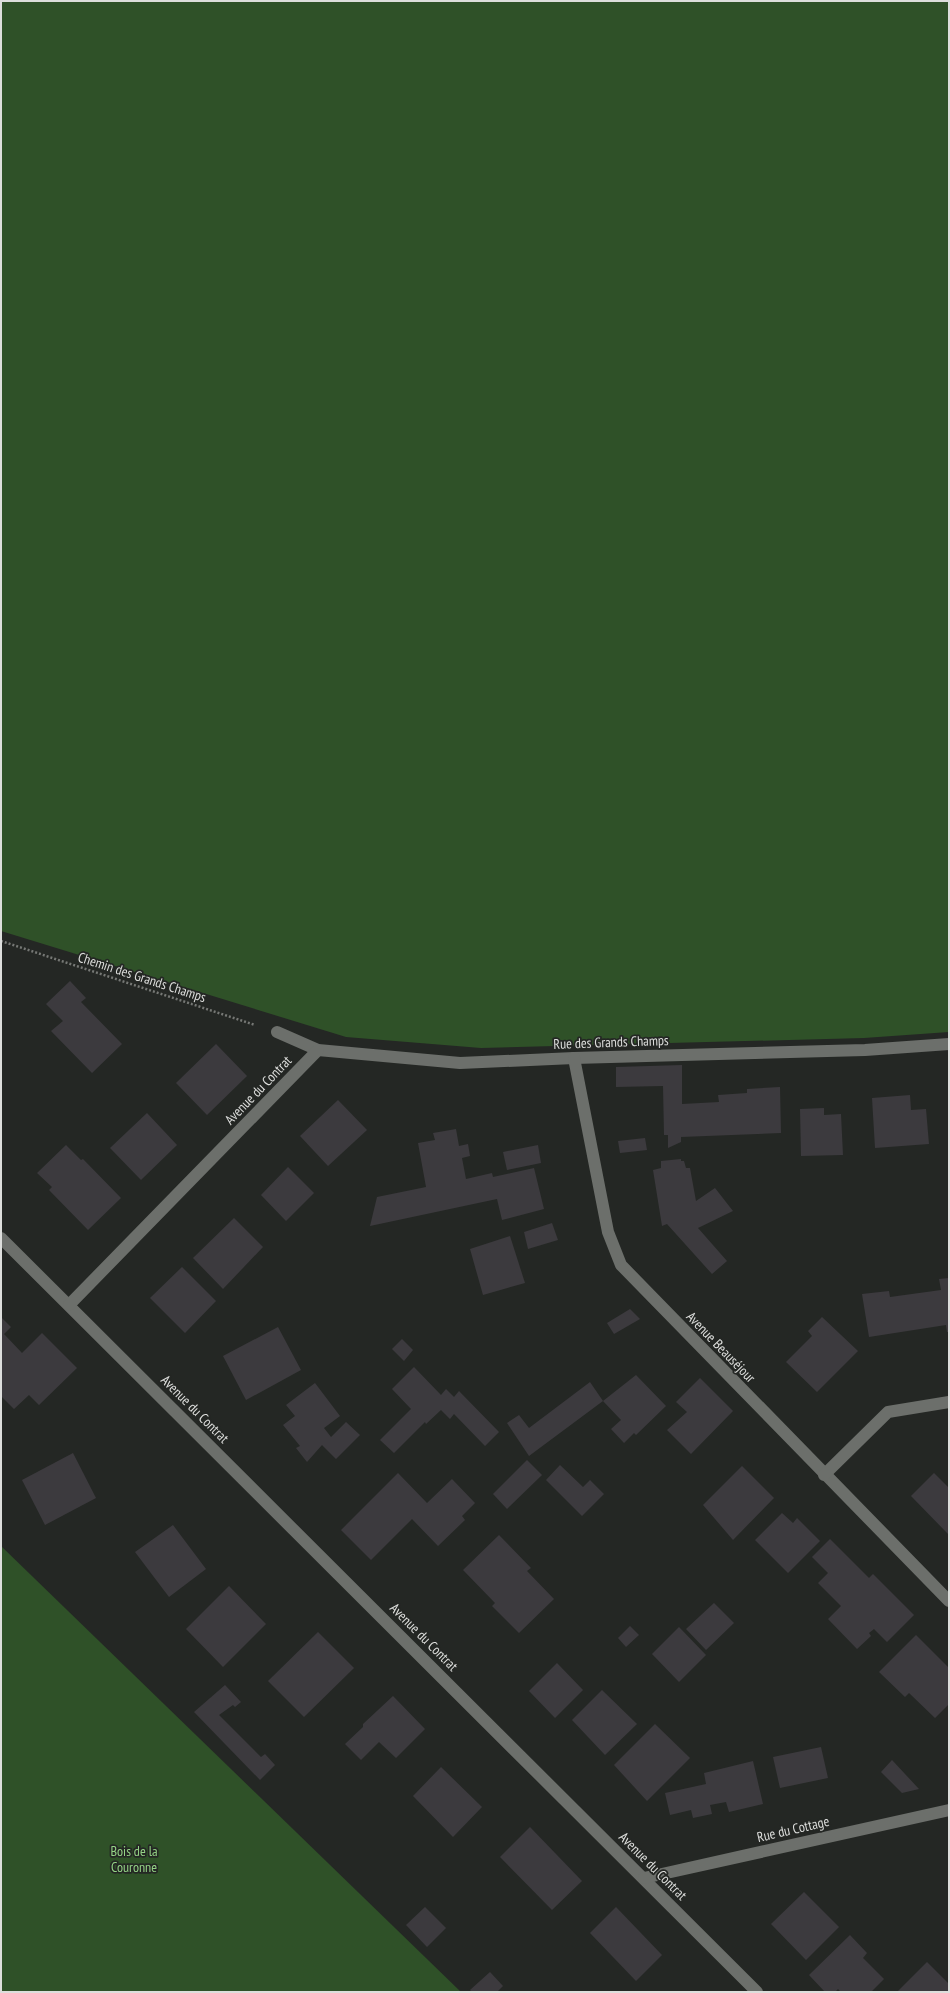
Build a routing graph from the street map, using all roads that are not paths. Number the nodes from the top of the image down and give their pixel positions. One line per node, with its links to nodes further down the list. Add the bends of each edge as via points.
1 (277, 1032): 3 (street, Rue des Grands Champs)
2 (949, 1044): 4 (street, Rue des Grands Champs, via 865,1050)
3 (318, 1050): 4 (street, Rue des Grands Champs, via 460,1064); 6 (street, Avenue du Contrat)
4 (574, 1058): 8 (street, Avenue Beauséjour, via 608,1232 621,1265)
5 (1, 1238): 6 (street, Avenue du Contrat)
6 (69, 1305): 11 (street, Avenue du Contrat)
7 (949, 1402): 8 (street, via 888,1412)
8 (824, 1475): 9 (street, Avenue Beauséjour)
9 (949, 1601)
10 (949, 1810): 11 (street, Rue du Cottage)
11 (644, 1878): 12 (street, Avenue du Contrat)
12 (757, 1992)

